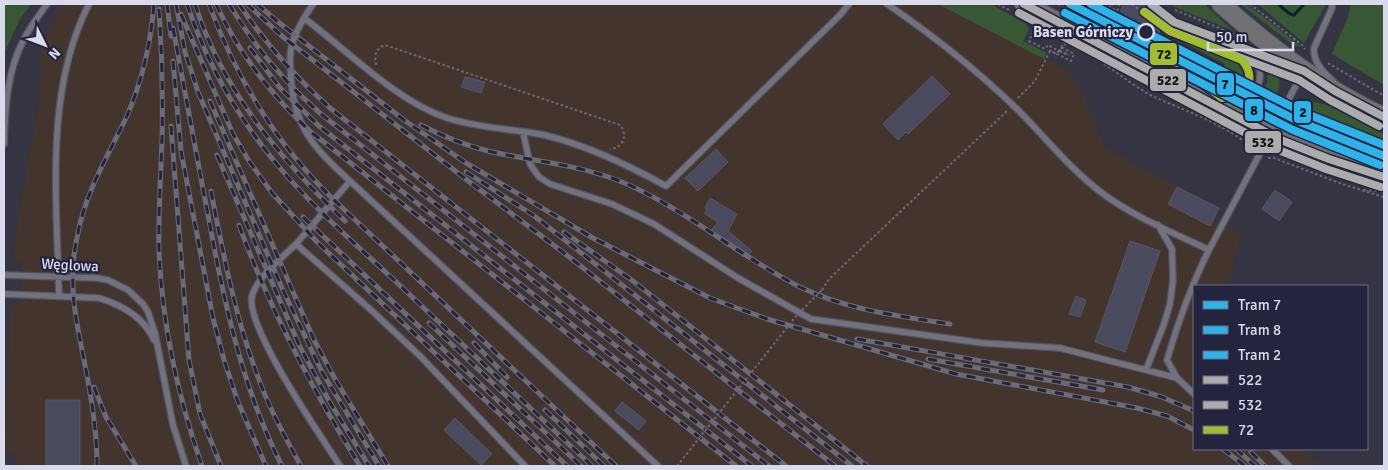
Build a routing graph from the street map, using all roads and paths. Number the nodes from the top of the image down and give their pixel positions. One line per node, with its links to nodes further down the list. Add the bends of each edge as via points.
1 (47, 4): 42 (lane, via 24,38 14,62 8,83)
2 (89, 4): 54 (lane, via 74,39 61,90 55,187)
3 (313, 4): 19 (lane)
4 (849, 4): 44 (lane, via 666,186)
5 (887, 4): 36 (lane, via 945,46)
6 (998, 4): 18 (path)
7 (1070, 4): 37 (lane, via 1101,20)
8 (1102, 4): 10 (path, via 1117,11); 21 (path); 24 (path, bridge)
9 (1112, 4): 16 (path)
10 (1120, 4)
11 (1132, 4): 21 (path, via 1156,22)
12 (1151, 4): 25 (lane, via 1177,23)
13 (1220, 4): 34 (main road)
14 (1250, 4): 29 (path)
15 (1332, 4): 29 (lane)
16 (1115, 6)
17 (1172, 8): 22 (path)
18 (1020, 9): 37 (main road)
19 (304, 18): 33 (lane); 46 (lane, via 290,54 291,87 300,122 322,155)
20 (1033, 24): 27 (path, via 1036,25 1029,41 1045,49 1048,45)
21 (1151, 30): 32 (path)
22 (1229, 32)
23 (1071, 44): 27 (path, via 1065,41)
24 (1062, 47): 27 (path, bridge); 28 (path, via 1074,54 1071,61)
25 (1241, 48): 34 (lane); 37 (lane, via 1252,56 1258,66 1259,85 1243,102)
26 (1050, 50): 27 (path, bridge, via 1056,54); 28 (path); 36 (path, via 1035,81)
27 (1059, 51): 28 (path); 30 (path, bridge)
28 (1057, 54)
29 (1313, 54): 35 (path); 38 (lane, via 1332,80)
30 (1069, 56)
31 (1100, 61): 43 (path, via 1154,97 1239,138)
32 (1220, 66)
33 (371, 71): 40 (lane, via 407,97 446,118); 44 (path, via 377,64 375,55 385,45 620,125 624,130 621,144)
34 (1304, 71): 38 (main road); 41 (lane)
35 (1384, 96)
36 (1013, 105): 50 (lane, via 1096,189); 68 (path, bridge, via 829,279 797,314)
37 (1220, 109): 41 (main road)
38 (1368, 109): 39 (main road)
39 (1384, 117)
40 (523, 132): 44 (lane); 60 (lane, via 530,164 539,177 550,184 612,204 654,224 738,278 812,319 982,343 1060,348)
41 (1270, 135): 43 (lane); 45 (main road, via 1329,160)
42 (4, 144)
43 (1260, 154): 47 (path); 52 (lane)
44 (604, 155)
45 (1384, 177)
46 (350, 181): 51 (lane); 67 (lane)
47 (1362, 190): 48 (path); 49 (path)
48 (1384, 192)
49 (1384, 197)
50 (1158, 225): 52 (lane); 60 (lane, via 1172,249 1173,280 1164,324)
51 (296, 244): 65 (lane, via 261,279 251,304 252,312 265,344); 66 (lane, via 420,356)
52 (1209, 250): 55 (lane)
53 (4, 274): 54 (lane, Węglowa)
54 (58, 276): 58 (lane); 59 (lane, Węglowa, via 108,280 128,290 148,312)
55 (1193, 285)
56 (1193, 286): 61 (lane, via 1168,360)
57 (4, 294): 58 (lane, Węglowa)
58 (59, 296): 59 (lane, Węglowa, via 99,298 125,308 145,326)
59 (156, 344): 64 (lane, Węglowa, via 173,425)
60 (1146, 370): 61 (lane)
61 (1177, 378): 62 (lane)
62 (1193, 393)
63 (1273, 450): 69 (lane)
64 (186, 466)
65 (340, 466)
66 (525, 466)
67 (658, 466)
68 (676, 466)
69 (1289, 466)

